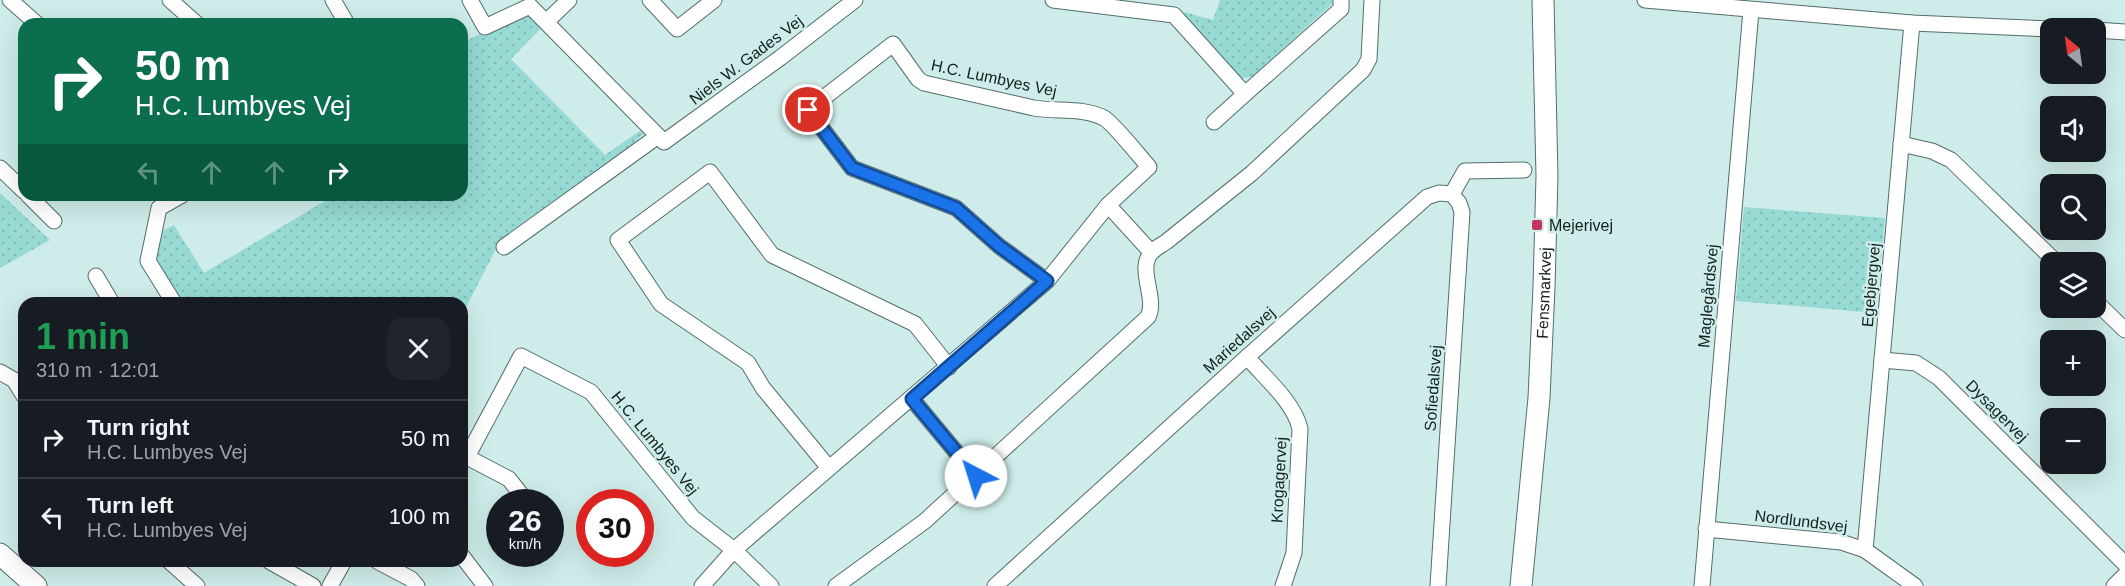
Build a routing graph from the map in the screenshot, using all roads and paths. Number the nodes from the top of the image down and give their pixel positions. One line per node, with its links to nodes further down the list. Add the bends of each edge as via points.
1 (10, 0): 17 (street)
2 (170, 0): 18 (street)
3 (333, 0): 19 (street)
4 (470, 0): 20 (street, via 485,27 530,6)
5 (569, 0): 20 (street)
6 (650, 0): 7 (street, via 677,29)
7 (714, 0)
8 (855, 0): 27 (street, Niels W. Gades Vej, via 664,142)
9 (1053, 0): 16 (street)
10 (1179, 0): 16 (street)
11 (1341, 0): 25 (street, via 1341,9)
12 (1372, 0): 38 (street, via 1369,58 1363,70 1252,173)
13 (1543, 0): 80 (street, Fensmarkvej, via 1548,176 1544,287 1539,398)
14 (1645, 0): 15 (street)
15 (1751, 9): 21 (street); 57 (street, Maglegårdsvej)
16 (1174, 15): 25 (street)
17 (30, 18)
18 (190, 18)
19 (344, 18)
20 (546, 22): 27 (street)
21 (1912, 23): 22 (street); 28 (street, Egebjergvej)
22 (2040, 29)
23 (2106, 31): 24 (street)
24 (2125, 32)
25 (1245, 94): 26 (street)
26 (1214, 122)
27 (658, 136): 37 (street, Niels W. Gades Vej)
28 (1901, 144): 39 (street, via 1951,160); 47 (street, Egebjergvej)
29 (0, 168): 31 (street)
30 (1524, 170): 32 (street, via 1465,171)
31 (18, 185)
32 (1452, 194): 46 (street, Mariedalsvej, via 1426,197); 79 (street, Sofiedalsvej, via 1462,212)
33 (34, 201): 36 (street)
34 (171, 201): 43 (street, via 159,208 148,261)
35 (1108, 205): 38 (street); 41 (street, H.C. Lumbyes Vej); 41 (street, H.C. Lumbyes Vej, via 1149,167 1105,119 1070,110 1034,108 924,83 893,44 808,110 852,168 956,208)
36 (54, 221)
37 (504, 247)
38 (1151, 252): 55 (street, via 1146,265 1152,304 1148,318)
39 (2046, 252)
40 (96, 276): 42 (street)
41 (1047, 281): 48 (street, H.C. Lumbyes Vej)
42 (108, 297)
43 (170, 297)
44 (2106, 312): 45 (street)
45 (2125, 330)
46 (1246, 357): 77 (street, Mariedalsvej); 78 (street, Krogagervej, via 1291,407 1300,429 1294,553)
47 (1882, 360): 59 (street, Egebjergvej); 62 (street, Dysagervej, via 1916,363 1939,378)
48 (949, 367): 51 (street, H.C. Lumbyes Vej); 54 (street, via 915,324 771,255 710,172 618,240 661,304 748,363 763,388)
49 (0, 372): 50 (street, via 11,377)
50 (18, 387)
51 (912, 399): 54 (street, H.C. Lumbyes Vej); 55 (street)
52 (468, 455): 58 (street, H.C. Lumbyes Vej, via 521,356 591,392 693,518)
53 (468, 458): 56 (street, H.C. Lumbyes Vej, via 509,478)
54 (829, 468): 58 (street, H.C. Lumbyes Vej)
55 (976, 476): 76 (street, via 925,521)
56 (517, 489)
57 (1706, 529): 59 (street, Nordlundsvej, via 1841,542); 81 (street, Maglegårdsvej)
58 (734, 550): 74 (street, H.C. Lumbyes Vej); 75 (street, H.C. Lumbyes Vej)
59 (1865, 550): 82 (street, Nordlundsvej)
60 (0, 554): 68 (street)
61 (468, 564): 73 (street)
62 (2125, 564)
63 (176, 567): 69 (street)
64 (280, 567): 70 (street)
65 (341, 567): 71 (street)
66 (388, 567): 72 (street)
67 (2125, 575): 83 (street)
68 (36, 586)
69 (197, 586)
70 (314, 586)
71 (330, 586)
72 (417, 586)
73 (485, 586)
74 (702, 586)
75 (771, 586)
76 (836, 586)
77 (995, 586)
78 (1283, 586)
79 (1438, 586)
80 (1521, 586)
81 (1702, 586)
82 (1915, 586)
83 (2114, 586)

